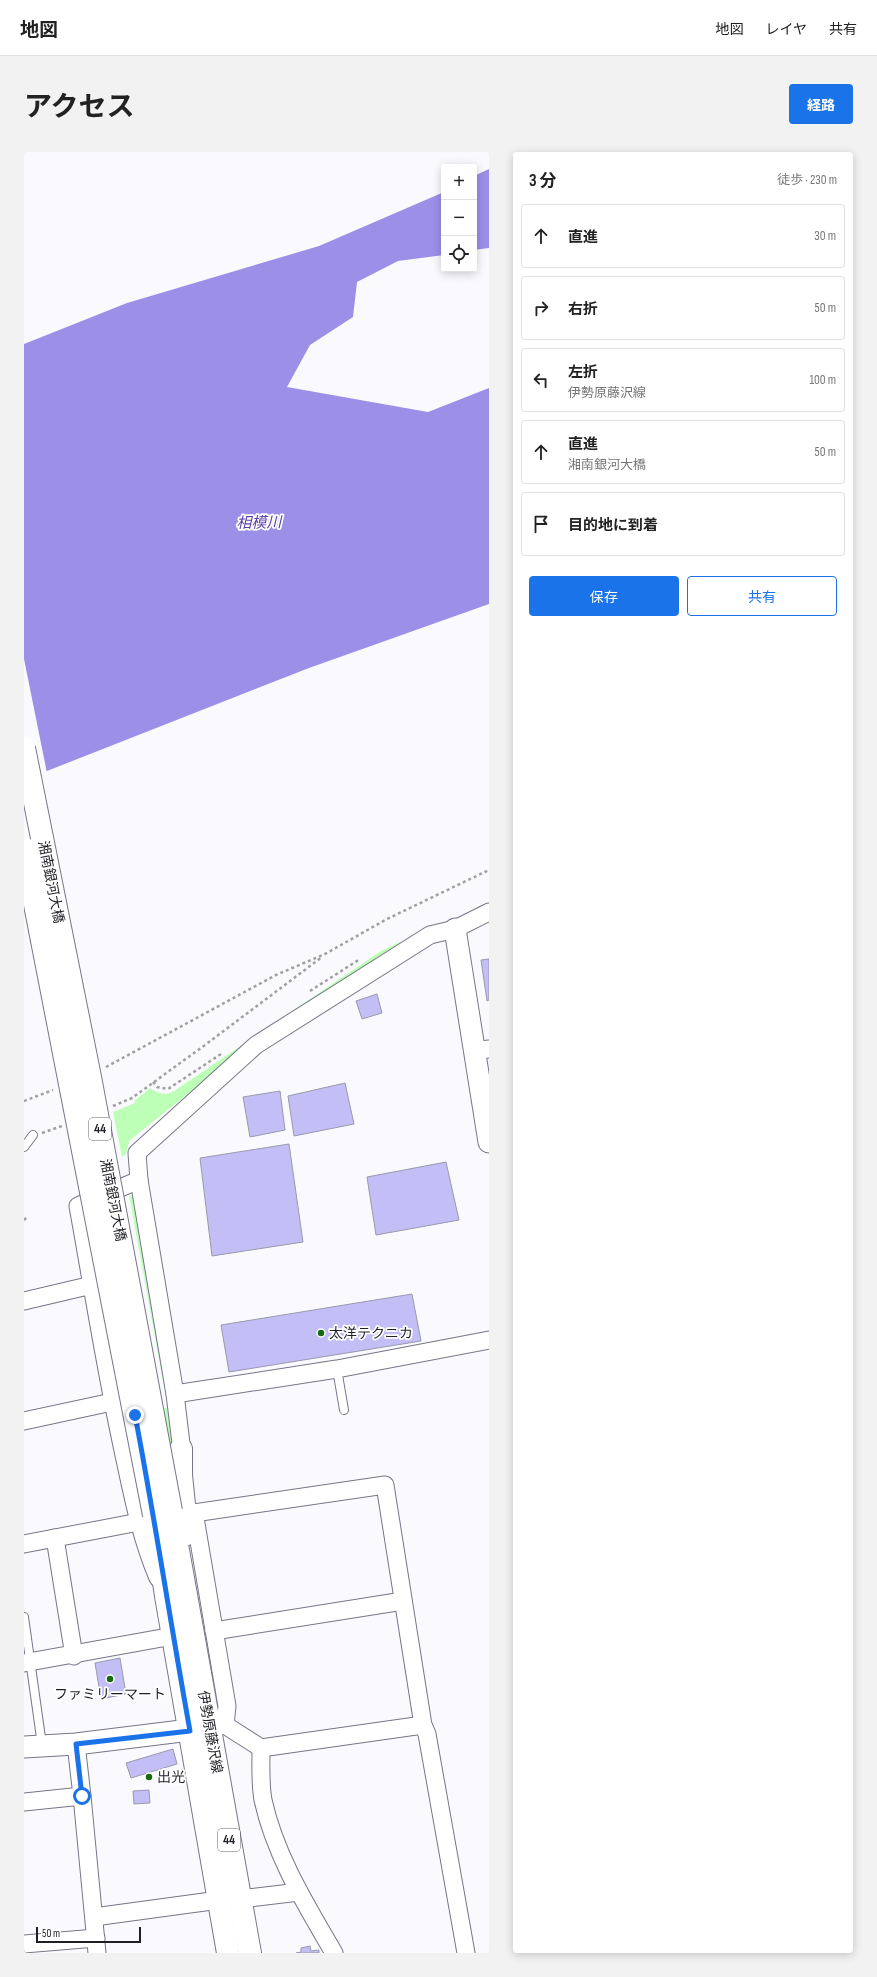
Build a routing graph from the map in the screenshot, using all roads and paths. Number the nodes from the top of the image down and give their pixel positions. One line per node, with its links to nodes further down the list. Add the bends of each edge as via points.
1 (24, 748): 28 (main road, 湘南銀河大橋 / 44, bridge, via 90,1077)
2 (24, 848): 28 (main road, 湘南銀河大橋 / 44, bridge)
3 (489, 870): 6 (path, via 387,919)
4 (489, 912): 5 (street)
5 (455, 929): 7 (street); 15 (street, via 430,934 256,1045 137,1153)
6 (326, 954): 8 (path, via 276,976); 10 (path)
7 (481, 1050): 13 (street)
8 (99, 1071)
9 (53, 1090): 11 (path)
10 (132, 1098)
11 (24, 1102)
12 (33, 1135): 14 (lane)
13 (489, 1142)
14 (24, 1146)
15 (139, 1180): 18 (street, via 78,1206); 22 (street)
16 (27, 1217): 17 (path)
17 (24, 1220)
18 (92, 1285): 19 (street); 23 (street)
19 (24, 1301)
20 (489, 1340): 21 (street)
21 (337, 1369): 22 (street); 24 (lane)
22 (175, 1394): 26 (street)
23 (112, 1402): 25 (street); 28 (street)
24 (344, 1410)
25 (24, 1421)
26 (181, 1449): 27 (street); 31 (main road, via 189,1554)
27 (194, 1513): 32 (street, via 385,1485); 34 (street)
28 (154, 1516): 29 (street); 31 (main road, 伊勢原藤沢線 / 44); 35 (main road, 伊勢原藤沢線 / 44)
29 (55, 1538): 30 (street); 36 (street)
30 (24, 1544)
31 (181, 1566): 39 (main road, 伊勢原藤沢線 / 44)
32 (403, 1601): 34 (street); 38 (street)
33 (24, 1617): 37 (lane)
34 (214, 1631): 39 (street, via 227,1706)
35 (173, 1636): 36 (street); 39 (main road, 伊勢原藤沢線 / 44)
36 (74, 1656): 37 (street)
37 (28, 1663): 41 (lane)
38 (424, 1725): 42 (street); 53 (street)
39 (208, 1728): 40 (street); 42 (street); 46 (main road, 伊勢原藤沢線 / 44)
40 (76, 1744): 41 (street); 43 (street)
41 (33, 1746)
42 (260, 1748): 45 (street, via 263,1800 275,1840)
43 (82, 1796): 44 (street); 47 (street)
44 (24, 1802)
45 (299, 1892): 46 (street); 52 (street)
46 (229, 1900): 47 (street); 50 (main road, 伊勢原藤沢線 / 44); 51 (main road, 伊勢原藤沢線 / 44)
47 (94, 1917): 49 (street)
48 (24, 1944): 49 (street)
49 (96, 1946)
50 (228, 1953)
51 (250, 1953)
52 (334, 1953)
53 (466, 1953)

